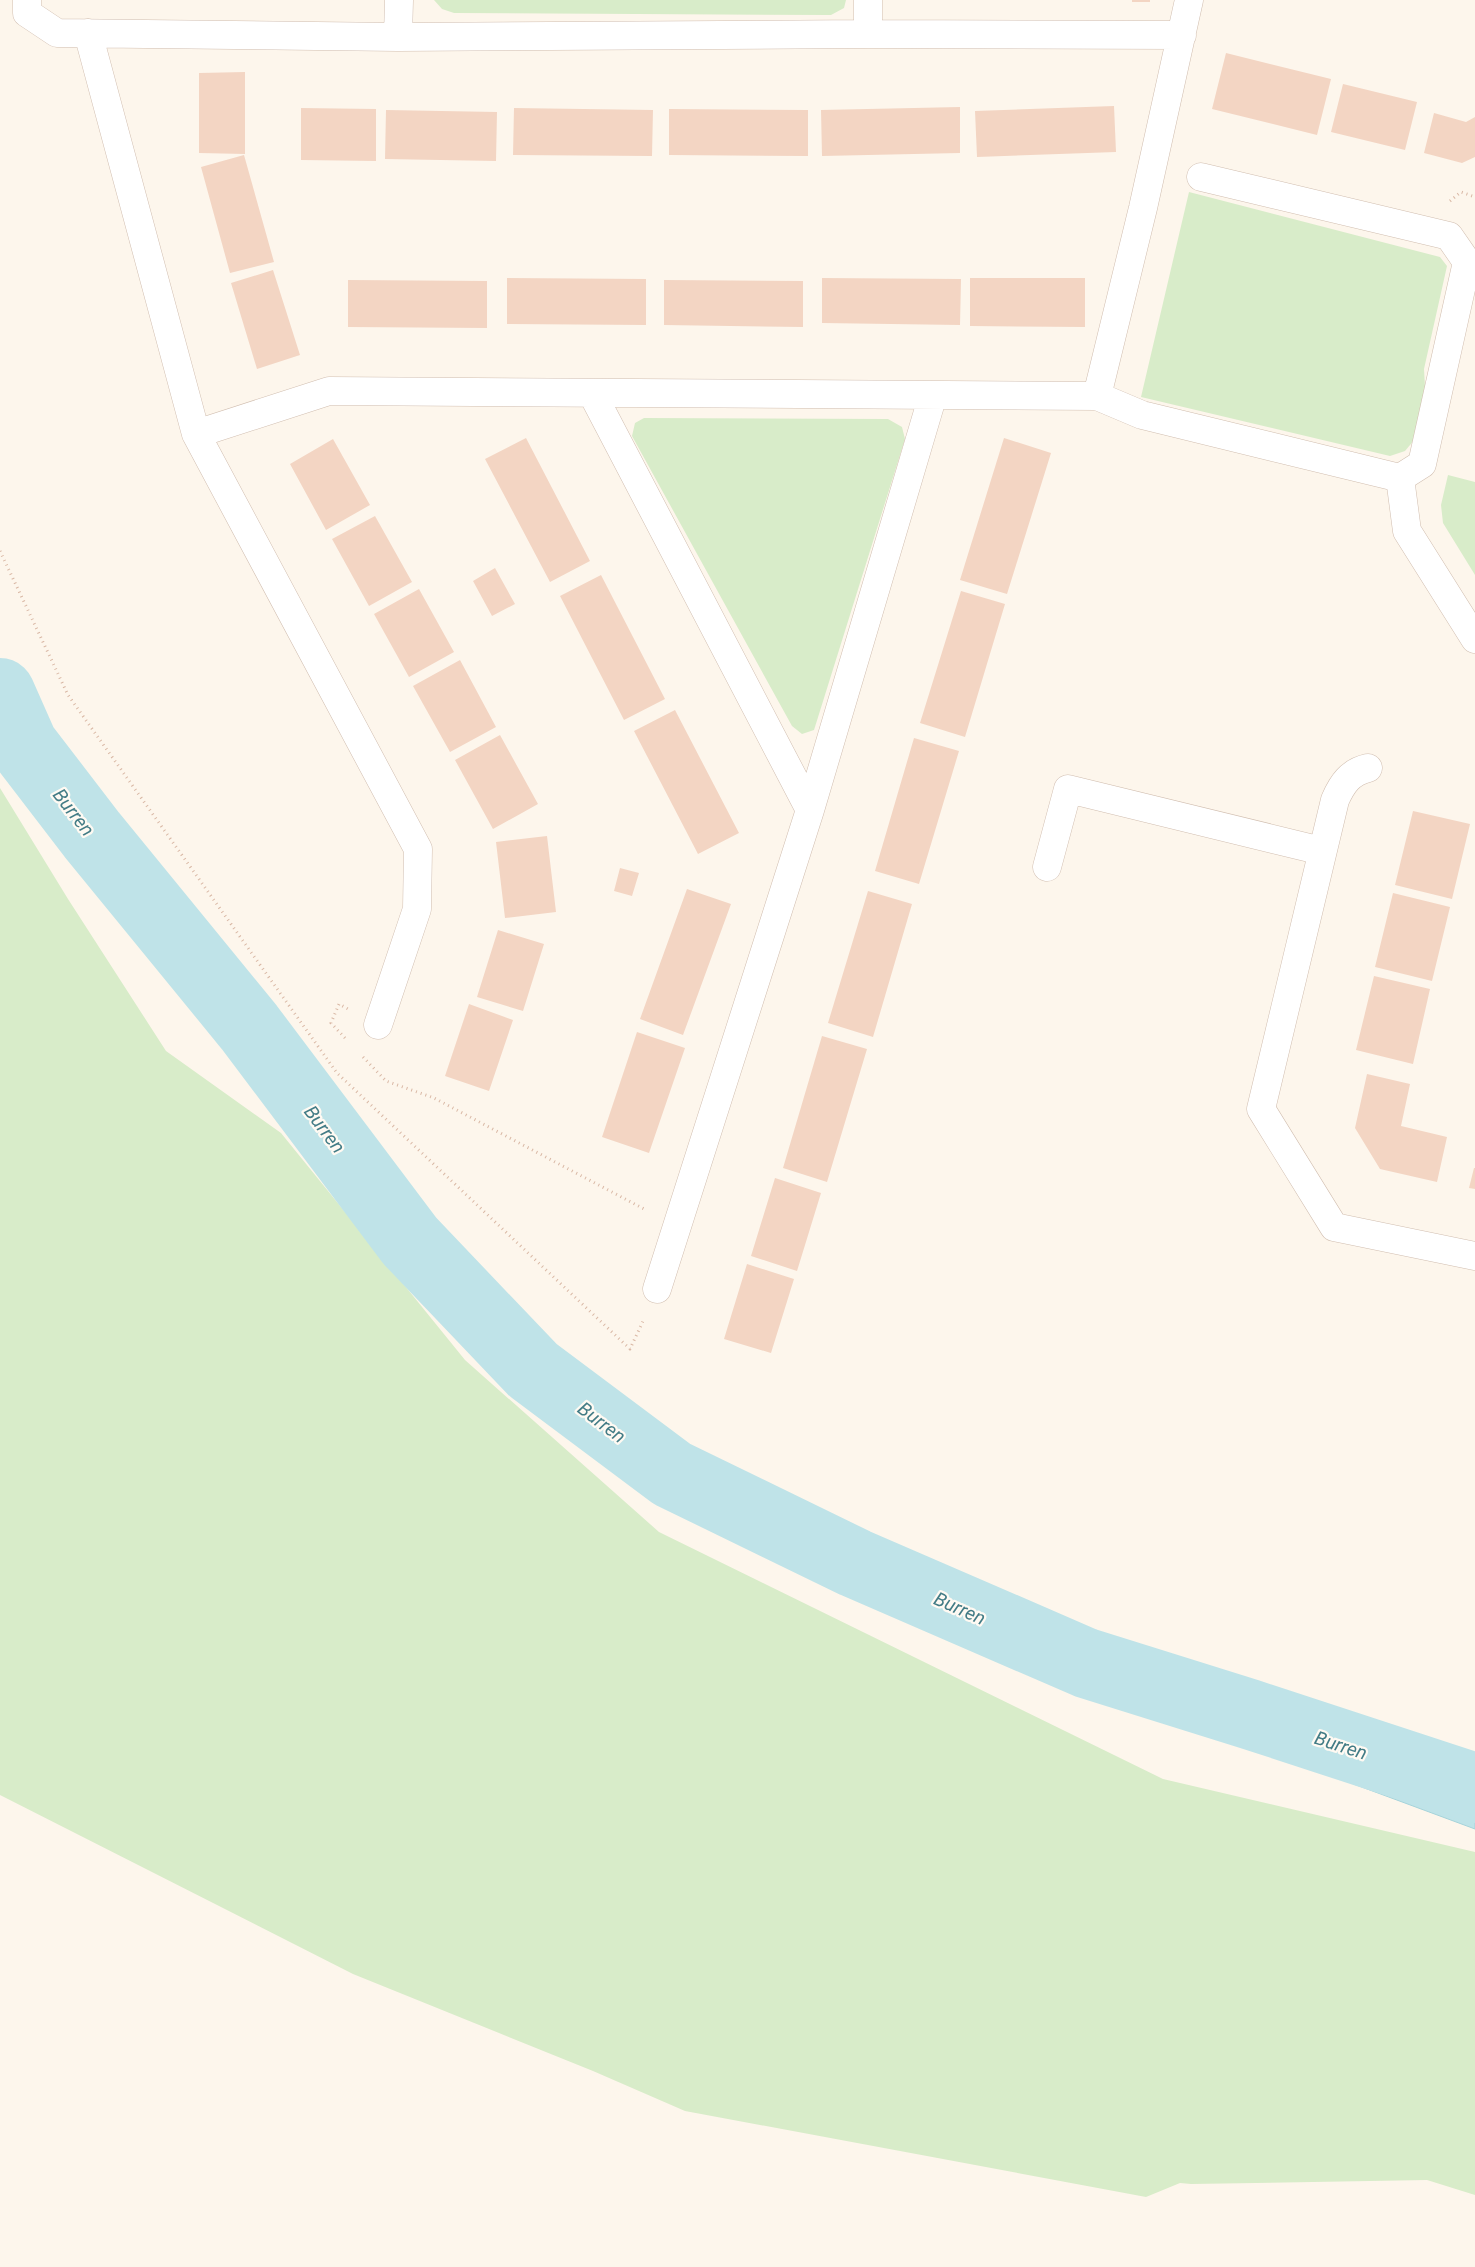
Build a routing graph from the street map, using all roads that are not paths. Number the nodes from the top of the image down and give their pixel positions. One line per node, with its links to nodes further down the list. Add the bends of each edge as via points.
1 (27, 0): 5 (street, via 27,13 58,33)
2 (399, 0): 8 (street)
3 (868, 0): 6 (street)
4 (1189, 0): 7 (street)
5 (88, 33): 8 (street); 13 (street)
6 (868, 34): 7 (street); 8 (street)
7 (1182, 35): 12 (street)
8 (398, 37)
9 (1201, 177): 14 (street, via 1448,236 1467,262 1422,464)
10 (592, 393): 11 (street); 13 (street, via 328,392); 17 (street)
11 (934, 395): 12 (street); 17 (street)
12 (1097, 396): 14 (street, via 1142,416)
13 (196, 434): 20 (street, via 418,848 418,909)
14 (1400, 478): 15 (street, via 1407,530)
15 (1475, 640)
16 (1368, 768): 18 (street, via 1355,771 1340,790)
17 (810, 810): 22 (street)
18 (1322, 851): 19 (street, via 1068,789); 21 (street, via 1261,1110 1334,1227)
19 (1047, 867)
20 (378, 1025)
21 (1475, 1256)
22 (657, 1289)

